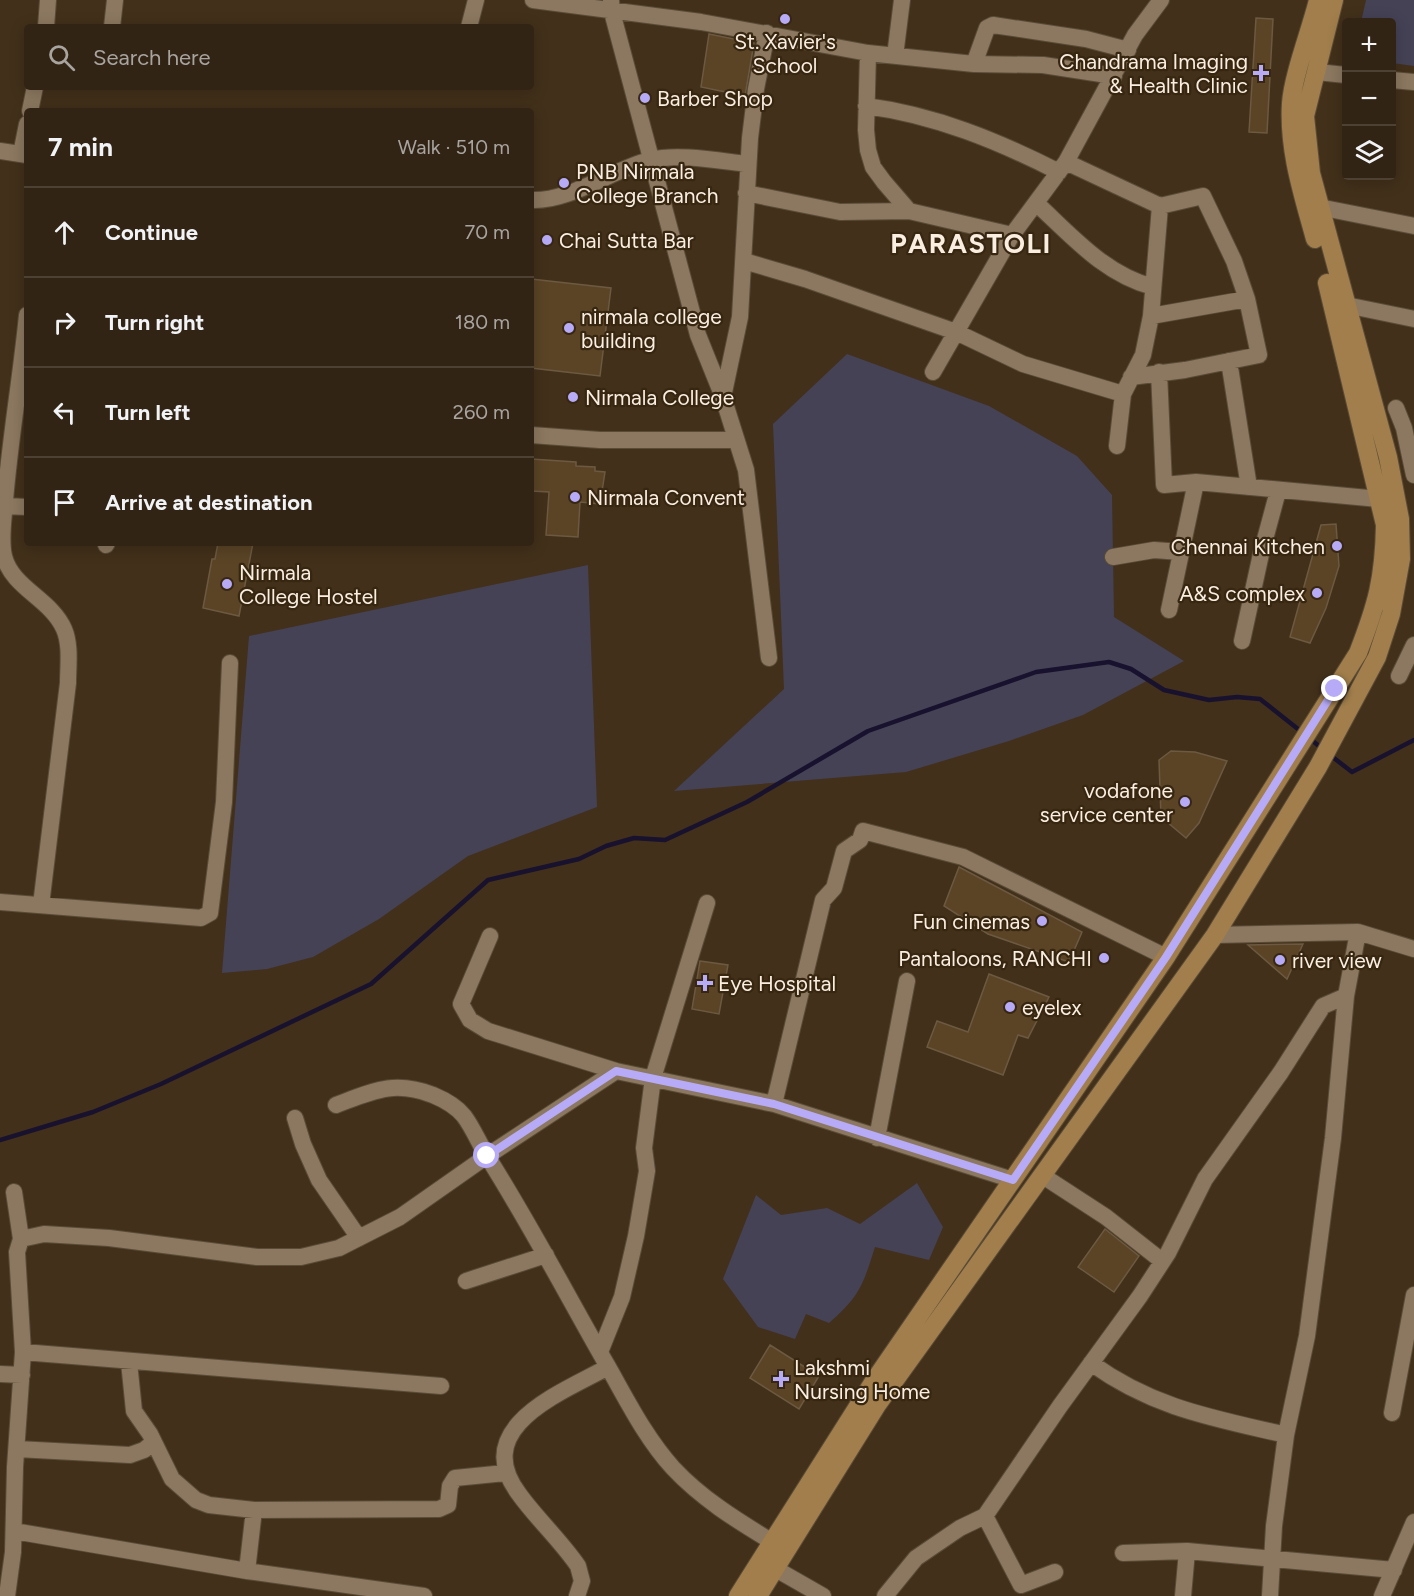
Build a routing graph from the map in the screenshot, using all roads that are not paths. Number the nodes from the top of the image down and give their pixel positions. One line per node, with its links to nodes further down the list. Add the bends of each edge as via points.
1 (48, 0): 10 (street)
2 (114, 0): 11 (street)
3 (476, 0): 12 (street)
4 (533, 0): 9 (street)
5 (902, 0): 16 (street)
6 (1161, 0): 14 (street)
7 (1318, 0): 63 (main road, via 1291,101 1291,137)
8 (1334, 0): 18 (main road)
9 (611, 6): 13 (street); 28 (street)
10 (46, 24)
11 (112, 24)
12 (470, 24)
13 (767, 33): 15 (street); 29 (street)
14 (1128, 50): 17 (street, via 1086,39 993,25 987,28); 20 (street)
15 (868, 53): 16 (street); 24 (street)
16 (895, 56): 17 (street)
17 (974, 64): 20 (street, via 1055,66)
18 (1317, 72): 19 (street); 35 (main road, via 1305,116)
19 (1342, 74)
20 (1114, 76): 30 (street)
21 (1396, 80): 22 (street)
22 (1414, 82)
23 (34, 90): 25 (street)
24 (866, 106): 30 (street, via 962,129); 36 (street, via 873,167)
25 (31, 108)
26 (0, 151): 27 (street)
27 (24, 154)
28 (650, 160): 29 (street, via 707,159); 32 (street, via 572,191); 52 (street, via 698,335)
29 (748, 164): 31 (street)
30 (1063, 167): 33 (street); 34 (street)
31 (746, 193): 36 (street, via 840,212); 39 (street)
32 (534, 199)
33 (1036, 203): 38 (street); 40 (street, via 1106,267 1133,282)
34 (1160, 206): 40 (street); 41 (street, via 1203,196)
35 (1319, 207): 37 (street); 42 (main road)
36 (909, 211): 38 (street)
37 (1414, 226)
38 (1012, 235): 45 (street)
39 (744, 261): 45 (street); 52 (street, via 740,317)
40 (1153, 287): 43 (street)
41 (1247, 299): 43 (street); 47 (street, via 1259,355)
42 (1346, 305): 44 (street); 55 (main road)
43 (1151, 316): 50 (street, via 1143,355)
44 (1414, 319)
45 (956, 332): 48 (street); 51 (street, via 1023,364)
46 (24, 341): 64 (street)
47 (1229, 361): 49 (street); 61 (street)
48 (933, 372)
49 (1159, 372): 50 (street); 60 (street, via 1164,485)
50 (1131, 377): 51 (street)
51 (1123, 394): 58 (street)
52 (723, 397): 57 (street)
53 (1396, 408): 54 (street); 55 (street); 59 (street)
54 (1414, 412)
55 (1377, 415): 75 (main road, via 1400,519 1401,559 1391,614 1377,657 1356,698)
56 (534, 435): 57 (street, via 600,440)
57 (735, 440): 71 (street, via 746,470)
58 (1117, 446)
59 (1414, 475)
60 (1196, 482): 61 (street); 66 (street)
61 (1249, 487): 62 (street)
62 (1278, 491): 63 (street); 69 (street)
63 (1379, 498): 74 (main road, via 1385,525 1384,565 1377,604 1358,653)
64 (5, 506): 65 (street); 78 (street, via 3,554 8,567 58,618 68,649 68,683)
65 (24, 507)
66 (1181, 552): 67 (street, via 1154,550); 68 (street)
67 (1113, 557)
68 (1168, 610)
69 (1242, 641)
70 (1414, 645): 73 (street)
71 (769, 658)
72 (230, 663): 78 (street, via 224,802 210,913 201,918)
73 (1399, 676)
74 (1264, 800): 75 (main road); 83 (main road)
75 (1290, 811): 80 (main road)
76 (0, 902): 78 (street)
77 (707, 903): 87 (street)
78 (41, 905)
79 (1358, 932): 80 (street); 82 (street); 85 (street)
80 (1215, 934): 93 (main road)
81 (490, 936): 86 (street, via 461,1004 470,1020 510,1040)
82 (1414, 949)
83 (1166, 957): 88 (street, via 963,857 862,831 860,840 844,851 834,888 823,900); 94 (main road)
84 (907, 981): 91 (street)
85 (1346, 996): 99 (street, via 1323,1006 1205,1179); 111 (street, via 1333,1138 1307,1336)
86 (616, 1071): 87 (street); 92 (street)
87 (653, 1078): 88 (street); 104 (street, via 644,1148 647,1171 636,1236)
88 (774, 1104): 91 (street)
89 (336, 1105): 92 (street, via 386,1087 421,1091 458,1110)
90 (295, 1118): 96 (street, via 320,1180)
91 (877, 1138): 94 (street)
92 (487, 1156): 96 (street, via 400,1217); 98 (street)
93 (1042, 1176): 99 (street, via 1106,1217); 124 (main road, via 877,1405)
94 (1013, 1180): 119 (main road, via 874,1381)
95 (14, 1192): 97 (street)
96 (359, 1238): 97 (street, via 319,1254 276,1259 109,1238 44,1234)
97 (21, 1239): 102 (street, via 17,1259)
98 (546, 1255): 100 (street); 104 (street)
99 (1162, 1261): 106 (street)
100 (466, 1281)
101 (1414, 1295): 103 (street)
102 (23, 1352): 105 (street); 108 (street)
103 (1409, 1353): 110 (street)
104 (604, 1359): 114 (street, via 518,1422 505,1447); 119 (street, via 622,1395 672,1467 706,1499)
105 (129, 1362): 109 (street); 112 (street, via 134,1411)
106 (1091, 1363): 111 (street, via 1118,1382 1168,1406); 116 (street)
107 (0, 1374): 108 (street)
108 (21, 1375): 113 (street)
109 (441, 1386)
110 (1392, 1413)
111 (1286, 1435): 123 (street, via 1274,1526)
112 (154, 1442): 113 (street, via 130,1455); 115 (street, via 172,1479 189,1495 210,1505)
113 (17, 1449): 118 (street)
114 (505, 1473): 115 (street, via 454,1478 448,1505 439,1509); 130 (street, via 578,1566 582,1581)
115 (254, 1510): 126 (street)
116 (985, 1516): 127 (street, via 1021,1586); 134 (street, via 916,1558)
117 (1414, 1522): 125 (street)
118 (14, 1531): 120 (street); 126 (street)
119 (771, 1541): 131 (main road)
120 (6, 1551): 128 (street)
121 (1187, 1551): 122 (street); 123 (street); 135 (street)
122 (1123, 1553)
123 (1274, 1557): 125 (street); 136 (street)
124 (774, 1569): 132 (main road); 133 (street)
125 (1394, 1570): 137 (street)
126 (247, 1571): 129 (street)
127 (1055, 1572)
128 (7, 1596)
129 (424, 1596)
130 (577, 1596)
131 (738, 1596)
132 (758, 1596)
133 (823, 1596)
134 (885, 1596)
135 (1182, 1596)
136 (1270, 1596)
137 (1382, 1596)

